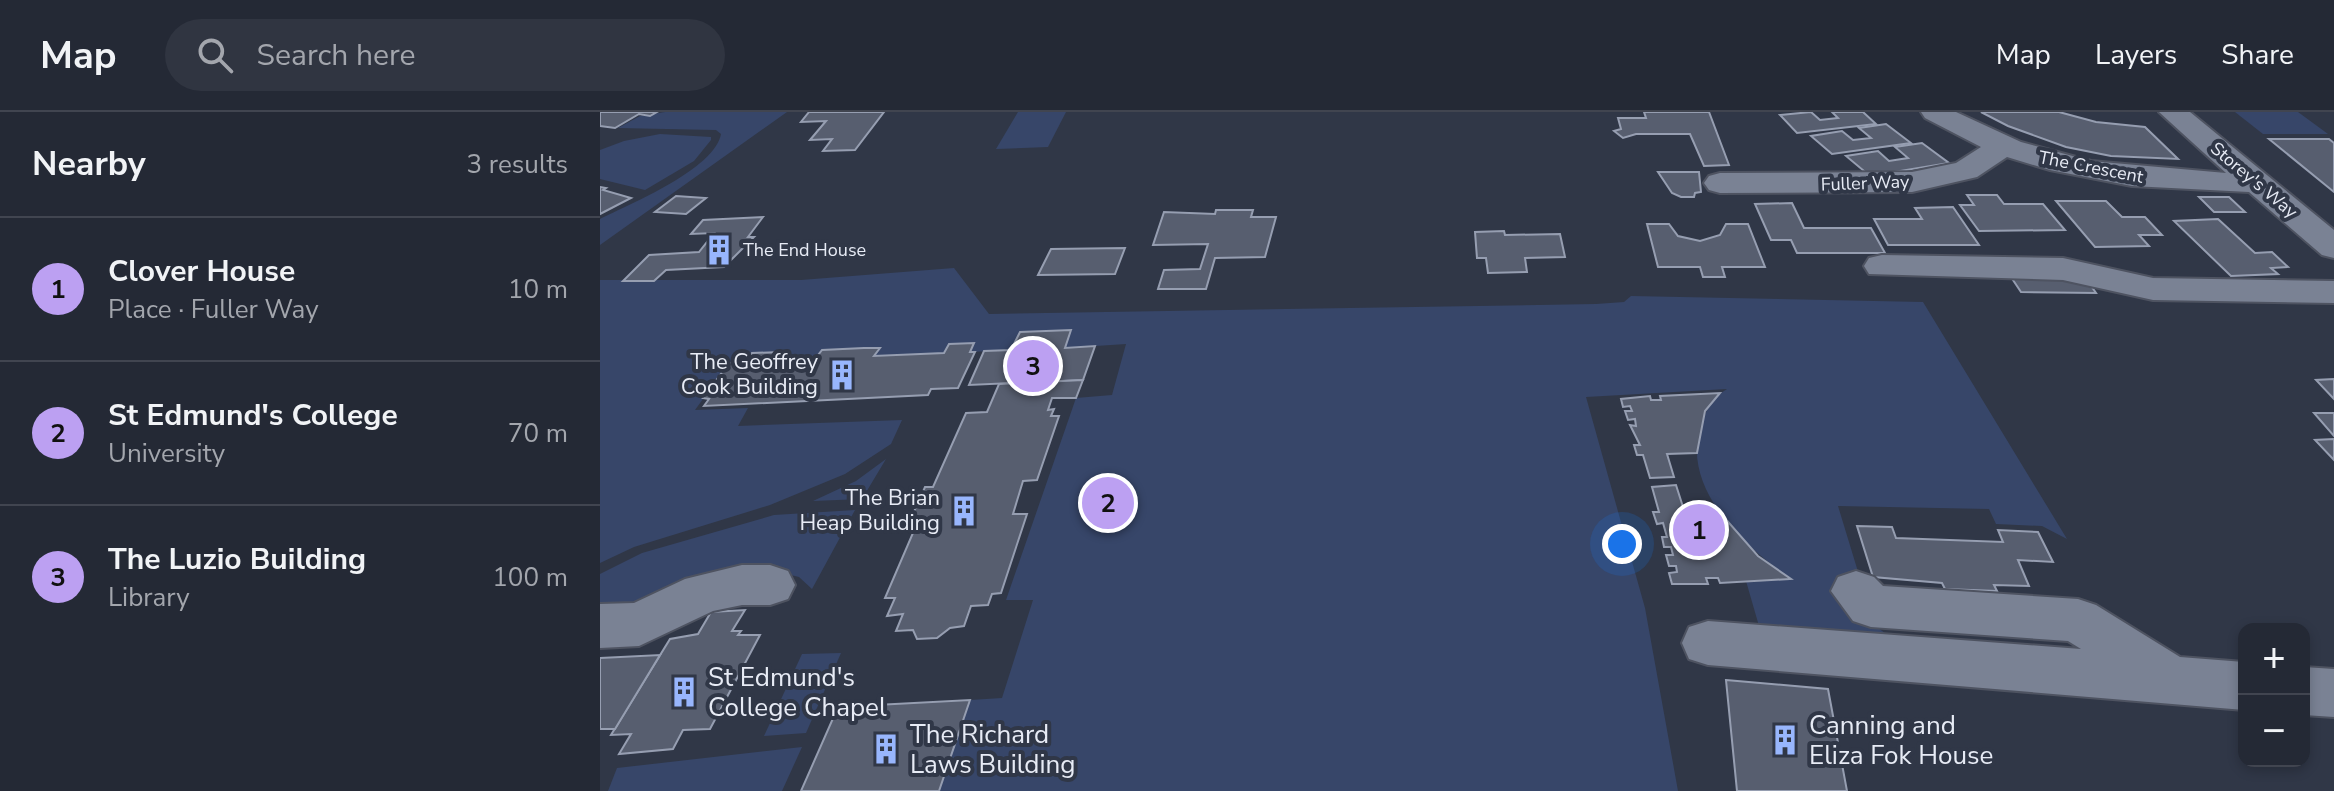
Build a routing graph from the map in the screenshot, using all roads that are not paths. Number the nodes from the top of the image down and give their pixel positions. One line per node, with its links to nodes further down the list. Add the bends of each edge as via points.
1 (1935, 112): 3 (street, The Crescent)
2 (2173, 112): 5 (street, Storey's Way)
3 (2003, 147): 4 (street, Fuller Way, via 1966,170 1912,182); 5 (street, The Crescent, via 2130,178)
4 (1720, 183)
5 (2257, 183): 6 (street, Storey's Way)
6 (2334, 248)
7 (1882, 266): 8 (street, via 2063,269 2153,289)
8 (2334, 292)
9 (770, 585): 11 (street, via 703,593 639,624)
10 (1856, 591): 13 (street, via 1871,606 2078,620)
11 (600, 626)
12 (1708, 643): 13 (street)
13 (2171, 680): 14 (street)
14 (2238, 686)
15 (2310, 691): 16 (street)
16 (2334, 693)

